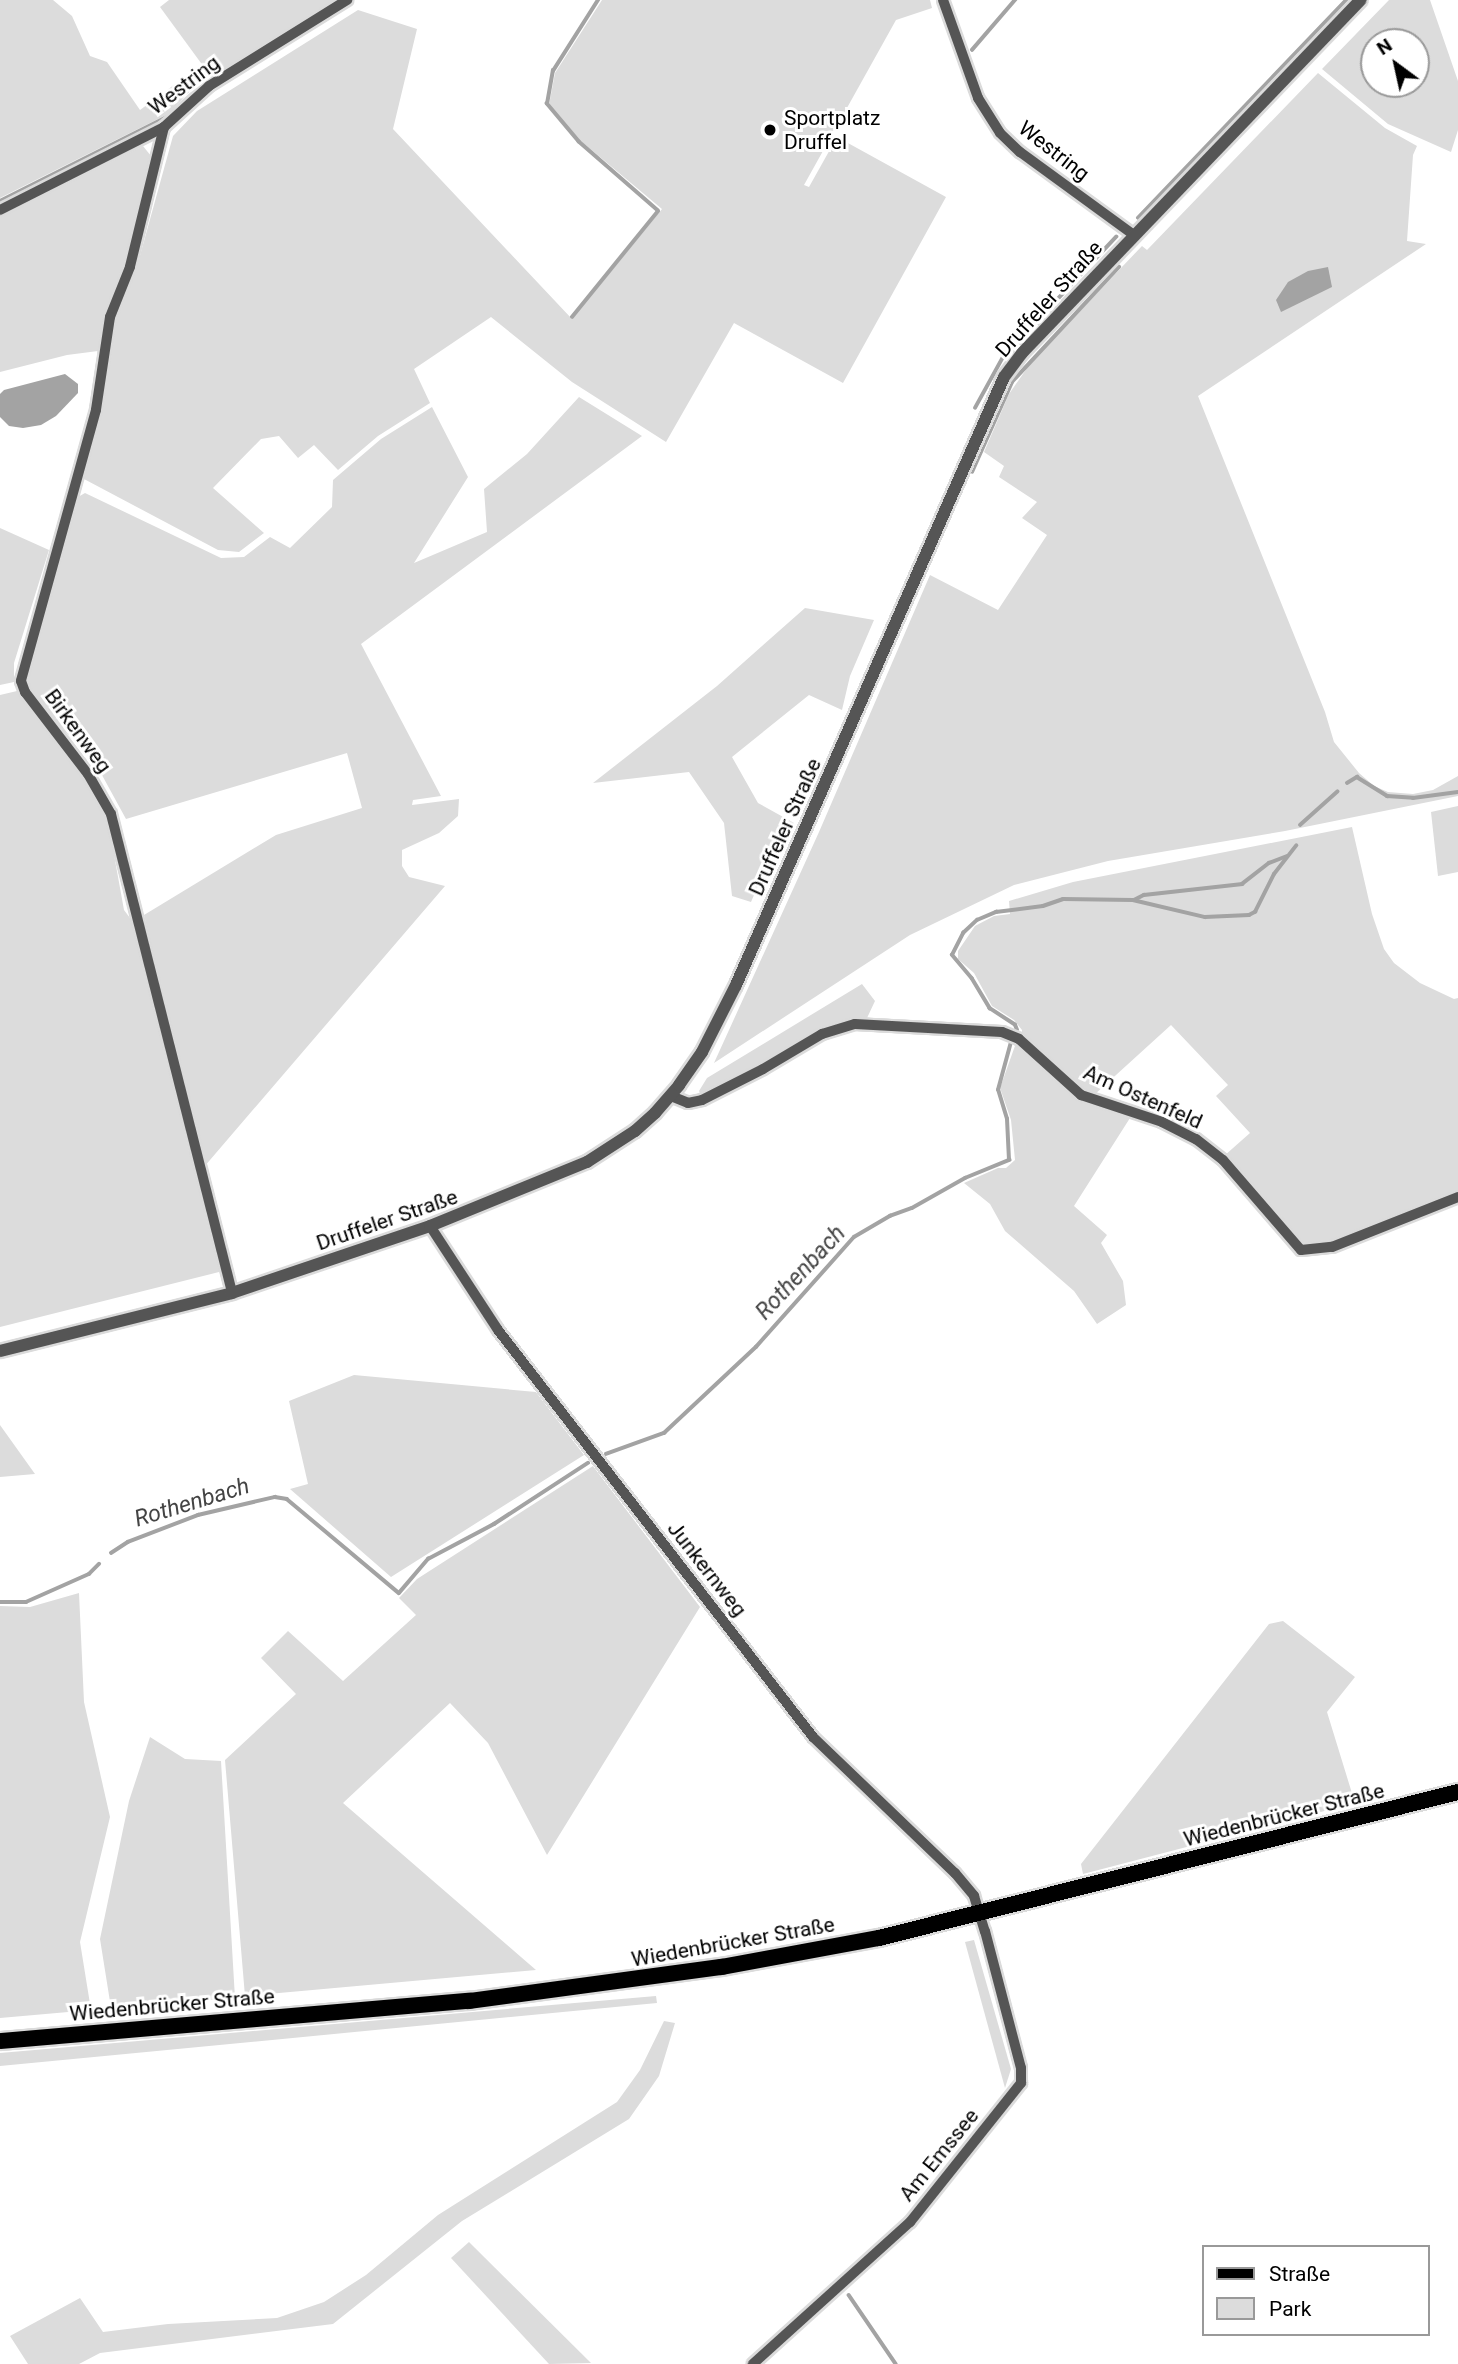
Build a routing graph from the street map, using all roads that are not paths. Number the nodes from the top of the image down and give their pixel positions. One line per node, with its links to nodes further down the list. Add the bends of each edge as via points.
1 (347, 0): 4 (street, Westring, via 209,86)
2 (943, 0): 8 (street, Westring, via 978,98 1000,133)
3 (1360, 0): 8 (street, Druffeler Straße)
4 (163, 127): 5 (street, Westring); 6 (street, Birkenweg)
5 (140, 139): 6 (street); 7 (street, Westring)
6 (158, 151): 12 (street, Birkenweg, via 130,267 110,317 96,410 21,681 111,814)
7 (0, 210)
8 (1134, 235): 9 (street, Druffeler Straße, via 1004,377 736,985 702,1052)
9 (671, 1096): 10 (street, Am Ostenfeld, via 688,1103 702,1100 822,1034 855,1024 1002,1032 1019,1039 1081,1096 1162,1122 1196,1139 1223,1160 1301,1250 1332,1247); 11 (street, Druffeler Straße, via 635,1130 587,1162)
10 (1458, 1197)
11 (430, 1226): 12 (street, Druffeler Straße); 15 (street, Junkernweg, via 498,1330 813,1737 955,1872 974,1896)
12 (232, 1293): 13 (street, Druffeler Straße)
13 (0, 1352)
14 (1458, 1792): 15 (main road, Wiedenbrücker Straße)
15 (979, 1914): 16 (main road, Wiedenbrücker Straße, via 781,1957 598,1986); 17 (street, Am Emssee, via 1021,2068 1021,2083 910,2222)
16 (0, 2041)
17 (753, 2364)

